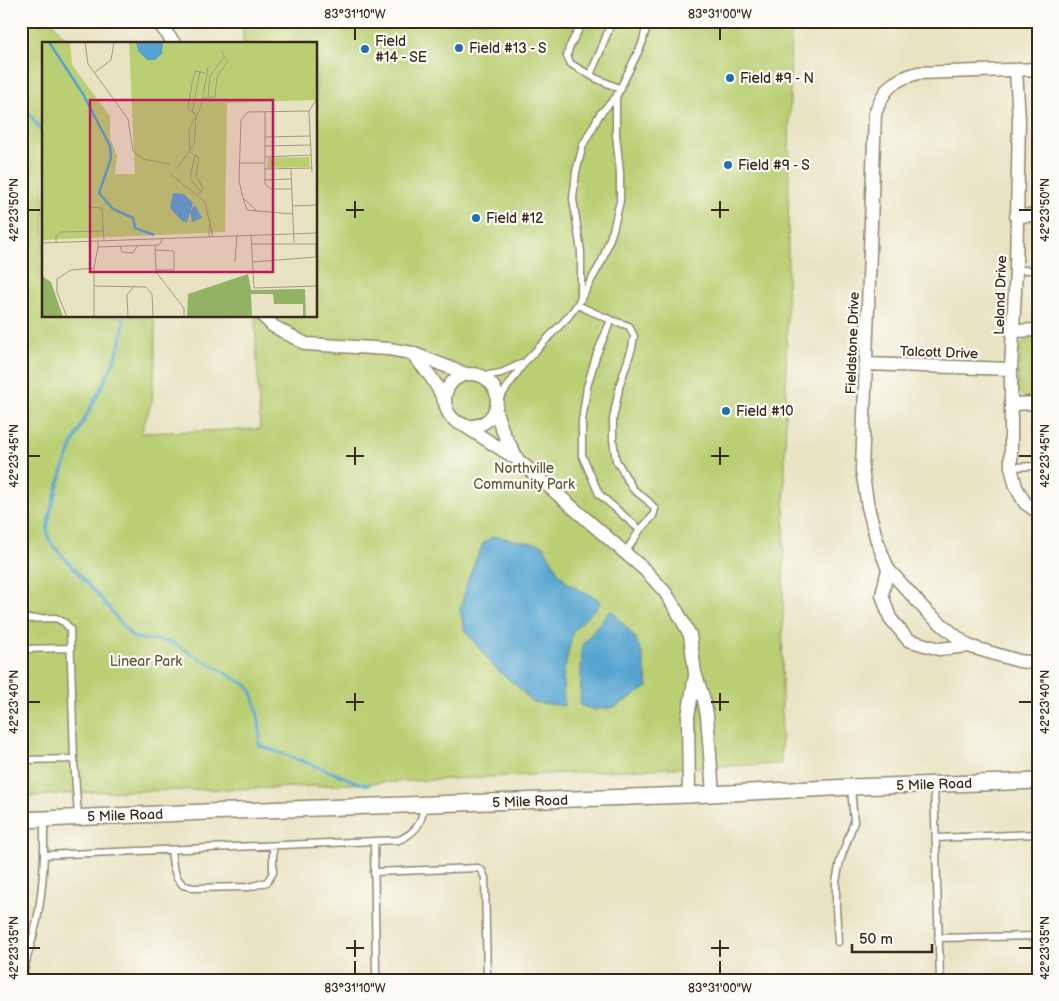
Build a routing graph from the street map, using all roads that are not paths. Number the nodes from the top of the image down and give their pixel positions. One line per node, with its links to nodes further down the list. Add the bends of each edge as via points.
1 (157, 21): 5 (street)
2 (583, 21): 8 (lane, via 567,56 571,64)
3 (612, 21): 8 (lane)
4 (648, 21): 9 (lane, via 642,44)
5 (173, 42)
6 (1038, 69): 7 (street, Fieldstone Drive)
7 (1016, 70): 12 (street, Leland Drive, via 1019,120); 22 (street, Fieldstone Drive, via 918,73 894,82 879,103 875,114)
8 (590, 75): 9 (lane)
9 (620, 89): 10 (lane)
10 (616, 97): 15 (lane, via 620,201 602,261); 15 (lane, via 600,114 583,145 576,172 573,199 581,252)
11 (1038, 215): 12 (street)
12 (1016, 216): 13 (street, Leland Drive)
13 (1016, 270): 14 (lane); 19 (street, Leland Drive)
14 (1038, 270)
15 (579, 302): 17 (lane); 21 (lane)
16 (266, 318): 20 (street, via 272,326 306,344)
17 (611, 320): 35 (lane, via 587,387 582,455 600,494); 35 (lane, via 629,326 634,336 620,384 613,419 613,440 616,460 633,489 656,509)
18 (1038, 330): 19 (street)
19 (1014, 331): 23 (street, Leland Drive)
20 (412, 353): 24 (street); 27 (street, via 429,373)
21 (524, 363): 25 (lane); 29 (lane)
22 (866, 364): 23 (street, Talcott Drive); 37 (street, Fieldstone Drive, via 862,470 868,507)
23 (1011, 369): 28 (street, Leland Drive)
24 (466, 374): 25 (street); 27 (street, via 452,382 445,396)
25 (482, 376): 29 (street, via 493,386)
26 (1038, 403): 28 (street)
27 (446, 404): 30 (street, via 453,419)
28 (1012, 404): 33 (street, Leland Drive)
29 (496, 406): 30 (street, via 491,417 484,422 468,426); 31 (street, via 503,432)
30 (460, 423): 31 (street)
31 (518, 460): 36 (street)
32 (1038, 466): 33 (lane)
33 (1011, 467): 34 (street, Leland Drive, via 1016,487 1025,503)
34 (1038, 512)
35 (640, 530): 36 (lane)
36 (625, 553): 43 (street, via 665,592 677,611 690,635)
37 (888, 569): 39 (street, Fieldstone Drive, via 928,613); 39 (street, via 882,595 890,618 908,640 939,650)
38 (21, 619): 40 (lane, via 56,618 65,622 70,630)
39 (968, 646): 42 (street, Fieldstone Drive)
40 (71, 648): 41 (lane); 44 (lane)
41 (21, 649)
42 (1038, 664)
43 (695, 673): 49 (street, via 707,715); 50 (street, via 688,716)
44 (74, 758): 45 (lane); 52 (lane)
45 (21, 760)
46 (1038, 781): 47 (street, 5 Mile Road)
47 (934, 784): 48 (street, 5 Mile Road); 56 (lane)
48 (851, 787): 49 (street, 5 Mile Road); 64 (lane, via 854,822 836,882)
49 (713, 794): 50 (street, 5 Mile Road)
50 (689, 795): 51 (street, 5 Mile Road)
51 (423, 804): 52 (street, 5 Mile Road); 57 (lane, via 419,825 408,836 399,840)
52 (78, 817): 53 (street, 5 Mile Road)
53 (44, 819): 54 (street, 5 Mile Road); 60 (lane)
54 (21, 820)
55 (1038, 834): 56 (lane)
56 (936, 838): 63 (lane)
57 (374, 841): 58 (lane); 61 (lane)
58 (272, 846): 59 (lane); 59 (lane, via 273,873 267,882 249,887 193,888 183,885 177,878)
59 (171, 850): 60 (lane)
60 (44, 855): 65 (lane, via 36,927)
61 (374, 872): 66 (lane); 67 (lane, via 478,868 484,878)
62 (1038, 936): 63 (lane)
63 (938, 938): 68 (lane)
64 (838, 942)
65 (23, 977)
66 (377, 980)
67 (487, 980)
68 (940, 980)

